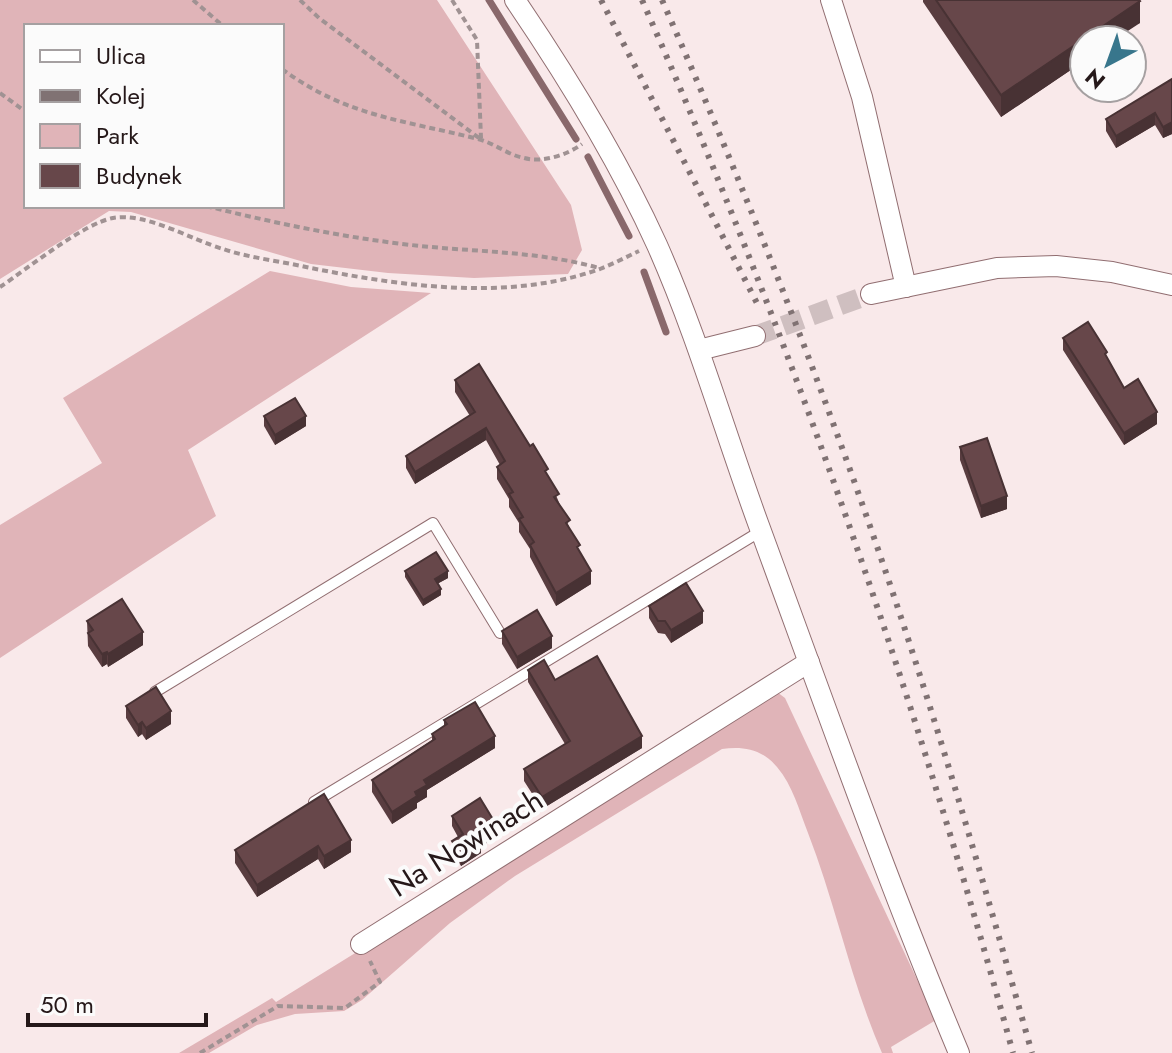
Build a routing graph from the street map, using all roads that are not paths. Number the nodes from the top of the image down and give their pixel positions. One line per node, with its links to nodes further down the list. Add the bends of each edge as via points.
1 (515, 0): 7 (street, via 575,89 656,243)
2 (831, 0): 4 (street, via 862,97)
3 (1172, 285): 4 (street, via 1056,266 997,268)
4 (906, 287): 5 (street)
5 (871, 294)
6 (755, 336): 7 (street)
7 (699, 350): 8 (street)
8 (761, 531): 10 (street); 12 (lane)
9 (500, 633): 11 (lane, via 433,523)
10 (809, 662): 13 (street, Na Nowinach); 14 (street)
11 (155, 692)
12 (302, 810)
13 (361, 944)
14 (959, 1053)

